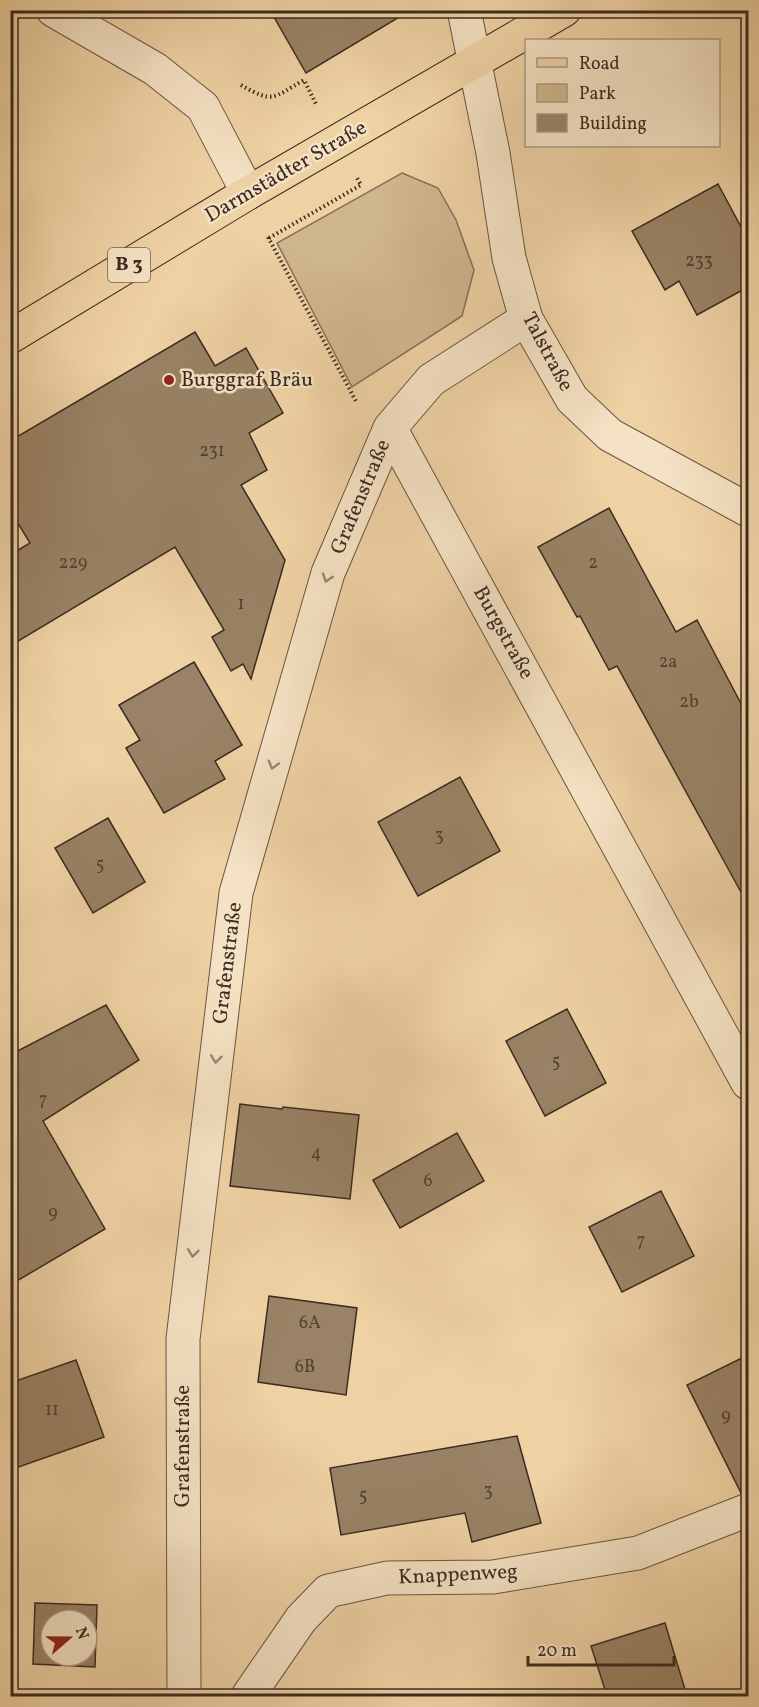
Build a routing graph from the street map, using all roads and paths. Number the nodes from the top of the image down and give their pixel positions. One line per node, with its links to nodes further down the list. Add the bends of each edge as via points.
1 (53, 10): 7 (street, via 155,69 203,107)
2 (464, 10): 4 (street, Talstraße)
3 (564, 10): 4 (main road, Darmstädter Straße / B 3)
4 (474, 64): 6 (main road, Darmstädter Straße / B 3); 9 (street, Talstraße, via 509,258)
5 (232, 80): 6 (path, via 261,97 274,97 304,80)
6 (337, 142): 7 (main road, Darmstädter Straße / B 3); 8 (path, via 361,185)
7 (248, 193): 8 (path); 10 (main road, Darmstädter Straße / B 3)
8 (269, 238): 11 (path, via 359,406)
9 (526, 319): 11 (street, Grafenstraße, via 431,380); 12 (street, Talstraße, via 572,399 610,435)
10 (10, 337)
11 (390, 428): 13 (street, Burgstraße); 15 (street, Grafenstraße, one-way to 15, via 328,573 236,893 183,1339)
12 (748, 510)
13 (748, 1083)
14 (748, 1510): 16 (street, Knappenweg, via 638,1553 493,1577 387,1578 328,1591 301,1618)
15 (184, 1696)
16 (248, 1696)

